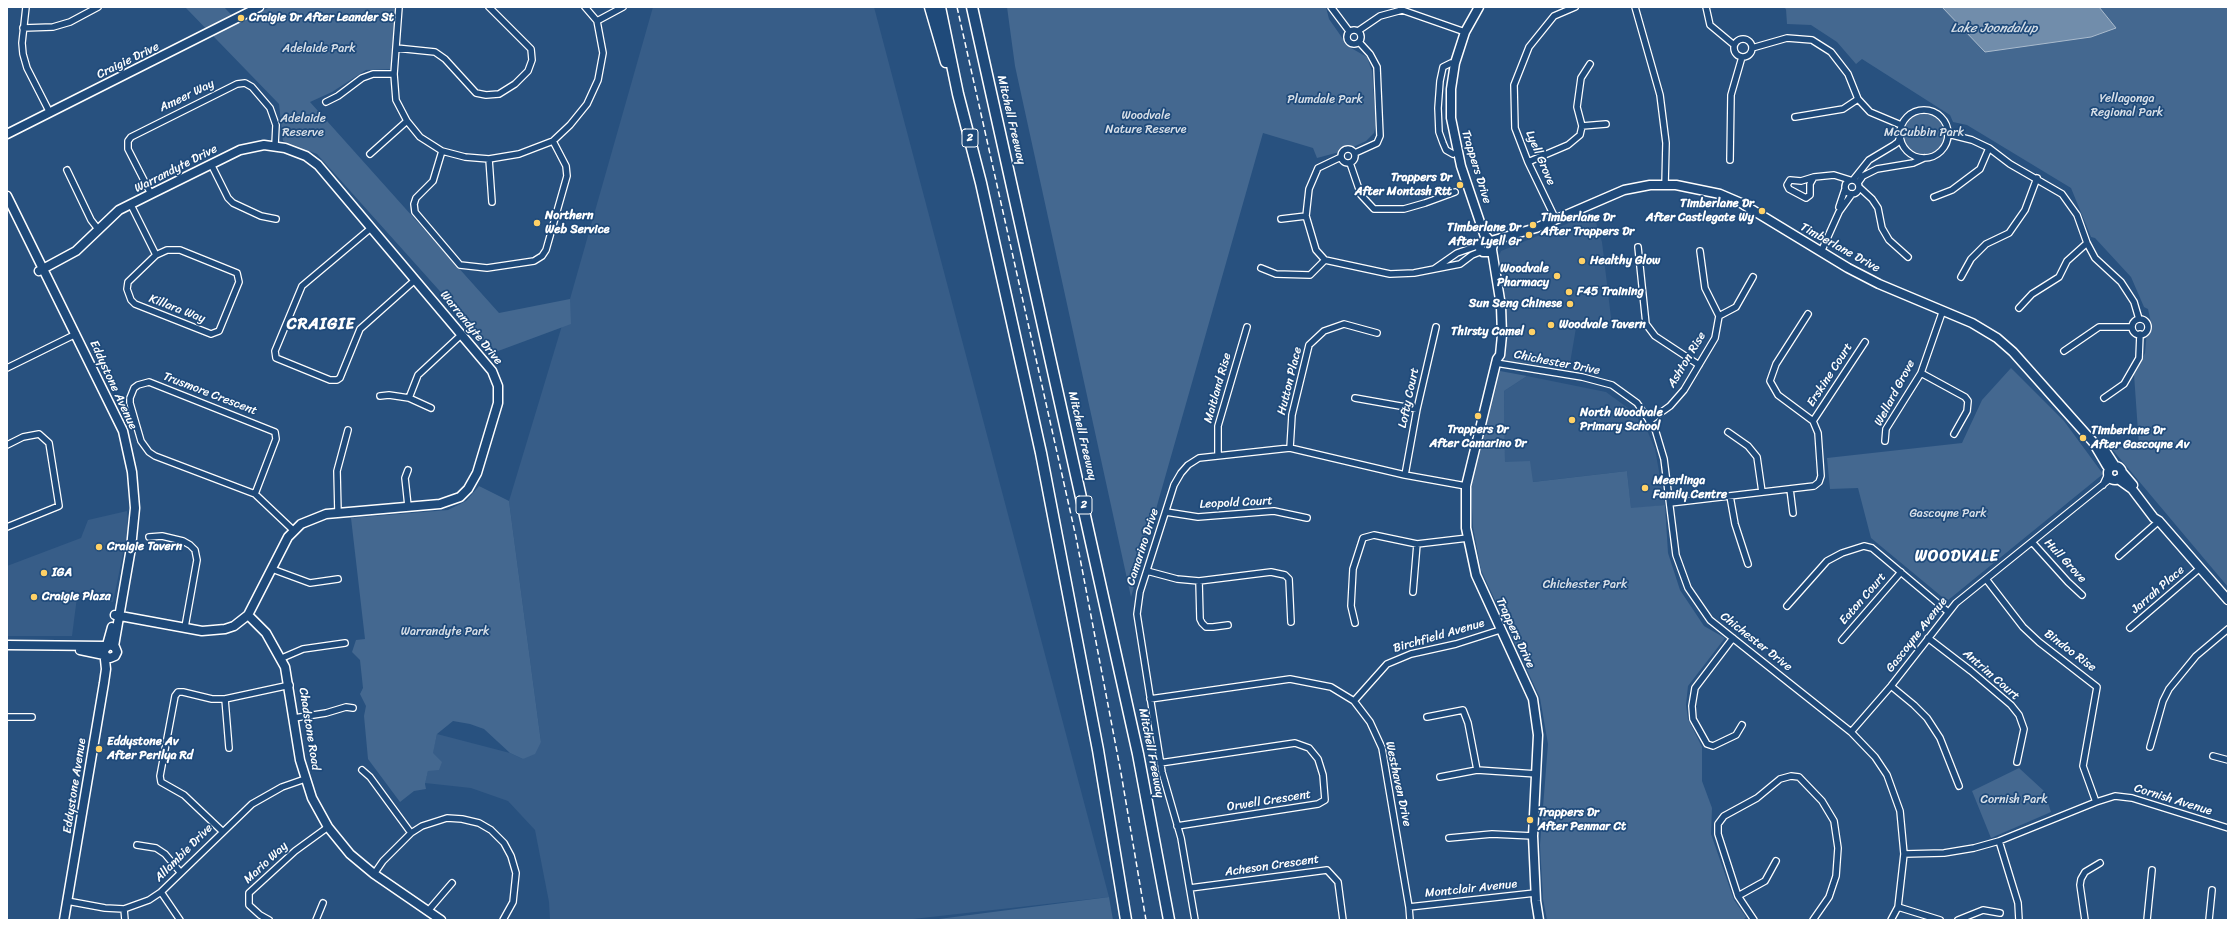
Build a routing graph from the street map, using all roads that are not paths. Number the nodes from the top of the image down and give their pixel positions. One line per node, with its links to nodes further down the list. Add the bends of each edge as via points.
1 (26, 7): 20 (street)
2 (98, 7): 20 (street, via 70,22 53,27)
3 (249, 7): 34 (main road, Craigie Drive)
4 (259, 7): 34 (main road, Craigie Drive)
5 (399, 7): 26 (street)
6 (489, 7): 26 (street, via 530,50 531,55 528,71 515,84 499,94 476,93 445,59 435,52)
7 (585, 7): 19 (street)
8 (623, 7): 19 (street)
9 (930, 7): 31 (highway)
10 (940, 7): 31 (highway, 2)
11 (972, 7): 245 (highway, Mitchell Freeway / 2, via 1138,754)
12 (1331, 7): 21 (street)
13 (1473, 7): 23 (main road, Trappers Drive)
14 (1479, 7): 23 (main road, Trappers Drive)
15 (1575, 7): 54 (street, Lyell Grove, via 1554,16 1529,47 1514,84 1515,128)
16 (1635, 7): 62 (street, via 1660,95 1666,143)
17 (1706, 7): 25 (street, via 1710,25)
18 (1402, 8): 22 (street, via 1380,16); 23 (street)
19 (598, 21): 44 (street, via 603,53 598,80 587,104)
20 (23, 28): 34 (street, via 22,43 27,68)
21 (1349, 31): 22 (street); 24 (street, via 1347,40 1351,44)
22 (1358, 31): 24 (street, via 1361,36)
23 (1463, 31): 81 (main road, Trappers Drive, via 1453,77 1451,118 1461,166 1484,234); 83 (main road, Trappers Drive, via 1451,63 1446,91 1448,133)
24 (1359, 42): 48 (street, via 1377,67 1380,136 1377,143)
25 (1734, 45): 27 (street, via 1744,40 1750,43); 28 (street, via 1735,52)
26 (396, 48): 30 (street)
27 (1752, 48): 28 (street, via 1750,54); 32 (street, via 1787,38 1812,40 1831,52 1848,74)
28 (1742, 57): 53 (street, via 1731,95)
29 (1590, 64): 39 (street, via 1581,78 1577,107)
30 (394, 74): 33 (street, via 373,74 362,78); 36 (street, via 396,100)
31 (958, 94): 244 (highway, 2, via 981,183 1041,452 1098,750)
32 (1858, 100): 35 (street, via 1843,109); 38 (street, via 1870,112)
33 (326, 102)
34 (49, 111): 40 (main road, Craigie Drive); 41 (main road, Craigie Drive)
35 (1794, 116)
36 (407, 121): 47 (street, via 420,137); 49 (street)
37 (1606, 124): 39 (street)
38 (1901, 125): 42 (street, via 1915,111 1931,111 1944,121); 43 (street)
39 (1582, 126): 54 (street, via 1580,135 1568,145)
40 (7, 130)
41 (7, 134)
42 (1948, 134): 46 (street, via 1972,140); 51 (street, via 1947,142 1938,153)
43 (1900, 136): 51 (street, via 1908,152); 61 (street, via 1898,142 1869,160)
44 (553, 141): 47 (street, via 566,166 567,176 546,250 534,261 488,268 460,265 415,212 416,198 433,181); 52 (street, via 519,154)
45 (275, 145): 56 (main road, Warrandyte Drive, via 240,150); 66 (street, Ameer Way, via 276,126 270,108 252,87 245,83 237,84 131,137 128,149); 78 (main road, Warrandyte Drive, via 295,151 318,166)
46 (1989, 148): 60 (street, via 2010,164); 68 (street, via 1980,169 1952,190)
47 (442, 151): 52 (street, via 465,157)
48 (1355, 153): 50 (street, via 1352,150 1345,150); 55 (street, via 1355,160)
49 (370, 154)
50 (1341, 157): 55 (street, via 1343,162); 74 (street, via 1318,168 1309,189)
51 (1924, 158): 61 (street, via 1913,163 1877,169)
52 (489, 159): 70 (street)
53 (1730, 160)
54 (1528, 162): 77 (street, Lyell Grove)
55 (1350, 163): 64 (street, via 1361,195 1374,209 1404,209)
56 (211, 164): 66 (main road, Warrandyte Drive); 75 (street, via 232,203 261,216)
57 (67, 170): 79 (street, via 91,220)
58 (1832, 175): 59 (street); 61 (street); 63 (street)
59 (1814, 177): 59 (street, via 1809,187 1810,195 1806,198 1789,189 1787,185 1790,180 1801,181)
60 (2037, 178): 80 (street, via 2062,194 2077,215); 93 (street, via 2025,210 2008,233 1986,244 1972,258)
61 (1855, 182): 63 (street); 65 (street); 69 (street)
62 (1665, 185): 77 (main road, Timberlane Drive, via 1624,190); 85 (main road, Timberlane Drive, via 1699,188 1730,198)
63 (1845, 187): 65 (street); 73 (street)
64 (1455, 192)
65 (1853, 193): 69 (street); 73 (street)
66 (151, 194): 72 (main road, Warrandyte Drive)
67 (7, 196): 90 (main road, Eddystone Avenue)
68 (1934, 197)
69 (1873, 201): 87 (street, via 1878,208 1885,234 1894,246)
70 (492, 202)
71 (7, 205): 90 (main road, Eddystone Avenue)
72 (131, 205): 79 (main road, Warrandyte Drive, via 119,210); 86 (street)
73 (1839, 212): 85 (street)
74 (1306, 216): 76 (street); 88 (street, via 1316,250)
75 (276, 219)
76 (1281, 219)
77 (1556, 220): 81 (main road, Timberlane Drive)
78 (371, 228): 94 (main road, Warrandyte Drive); 94 (street, via 302,286 275,351 276,358 330,380 337,380 342,374 360,329)
79 (98, 229): 90 (main road, Warrandyte Drive, via 76,251)
80 (2087, 243): 95 (street, via 2067,261 2059,277 2032,294); 99 (street, via 2095,258 2121,282 2134,302)
81 (1491, 246): 83 (main road, via 1488,253); 83 (main road, via 1484,240); 110 (main road, Trappers Drive, via 1502,318 1500,355)
82 (1638, 247): 111 (street, via 1646,324 1655,336)
83 (1481, 248): 91 (street, via 1457,253); 91 (street, via 1460,264); 110 (main road, Trappers Drive, via 1490,266 1496,302)
84 (1700, 251): 98 (street, via 1705,288)
85 (1821, 252): 96 (main road, Timberlane Drive, via 1879,284)
86 (156, 255): 86 (street, Killara Way, via 167,250 180,250 237,273 239,282 219,331 211,334 135,304 131,300 127,289 128,282)
87 (1908, 257)
88 (1325, 260): 89 (street, via 1310,274 1276,274); 91 (street, via 1390,274)
89 (1261, 268)
90 (42, 269): 105 (main road, Eddystone Avenue)
91 (1433, 269)
92 (1753, 277): 98 (street, via 1736,307)
93 (1961, 277)
94 (415, 280): 106 (main road, Warrandyte Drive)
95 (2020, 308)
96 (1943, 310): 113 (street, Wellard Grove); 130 (main road, Timberlane Drive, via 1986,331 2013,352 2094,443 2106,452)
97 (1808, 314): 121 (street, via 1776,364 1770,381 1778,395)
98 (1719, 316): 111 (street, Ashton Rise, via 1715,338)
99 (2139, 319): 102 (street, via 2133,322); 104 (street, via 2144,320 2148,327 2146,332)
100 (1436, 326): 119 (street, Lofty Court)
101 (1247, 327): 128 (street, Maitland Rise, via 1218,426)
102 (2132, 327): 104 (street, via 2135,333); 108 (street, via 2099,327)
103 (1377, 333): 127 (street, Hutton Place, via 1344,324 1324,331 1309,345 1292,414)
104 (2140, 334): 117 (street, via 2139,358 2124,384)
105 (74, 335): 112 (street); 164 (main road, Eddystone Avenue, via 113,418 128,476 130,518)
106 (461, 335): 115 (street, via 421,371); 138 (main road, Warrandyte Drive, via 492,371 498,386 498,403 477,473 460,497 440,504)
107 (1865, 342): 121 (street, Erskine Court)
108 (2064, 351)
109 (7, 360): 112 (street)
110 (1496, 361): 120 (street, Chichester Drive, via 1612,385 1637,403); 132 (main road, Trappers Drive)
111 (1698, 365): 120 (street, Ashton Rise, via 1684,390 1670,406)
112 (9, 367)
113 (1921, 373): 124 (street, via 1968,401 1967,411); 125 (street, Wellard Grove, via 1886,429)
114 (380, 396): 115 (street)
115 (409, 398): 118 (street)
116 (1354, 398): 119 (street)
117 (2104, 398)
118 (431, 408)
119 (1417, 409): 131 (street, Lofty Court)
120 (1649, 421): 137 (street, Chichester Drive, via 1655,429 1664,459)
121 (1814, 421): 133 (street, via 1818,434 1821,479 1814,486)
122 (348, 430): 140 (street, via 337,471)
123 (1728, 432): 134 (street, via 1748,446 1757,457)
124 (1954, 434)
125 (1885, 442)
126 (7, 445): 144 (street, via 23,437 39,434 49,442 59,506)
127 (1290, 448): 128 (street, Camarino Drive); 131 (street, Camarino Drive)
128 (1218, 455): 139 (street, Camarino Drive, via 1199,458 1188,464 1174,485)
129 (408, 470): 138 (street, via 405,478)
130 (2114, 473): 143 (main road, Timberlane Drive, via 2158,515); 148 (street, Gascoyne Avenue, via 2103,485)
131 (1405, 475): 132 (street, Camarino Drive)
132 (1466, 486): 147 (main road, Trappers Drive)
133 (1790, 489): 134 (street); 141 (street)
134 (1762, 492): 136 (street)
135 (255, 494): 135 (street, Trusmore Crescent, via 276,440 275,432 149,382 138,384 134,388 130,403 141,441 149,452 161,459); 145 (street, Trusmore Crescent)
136 (1730, 496): 137 (street); 151 (street, via 1734,524)
137 (1670, 503): 173 (street, Chichester Drive, via 1676,555 1688,588 1710,620)
138 (408, 506): 140 (main road, Warrandyte Drive)
139 (1166, 512): 142 (street, Leopold Court, via 1198,517 1274,511); 154 (street, Camarino Drive)
140 (338, 513): 145 (main road, Warrandyte Drive, via 311,518)
141 (1793, 514)
142 (1307, 518)
143 (2159, 520): 150 (street); 152 (main road, Timberlane Drive)
144 (7, 527)
145 (293, 530): 153 (main road, Warrandyte Drive)
146 (149, 537): 169 (street, via 162,536 183,541 194,550 197,560)
147 (1468, 538): 149 (street); 172 (main road, Trappers Drive, via 1476,575)
148 (2032, 542): 156 (street, Gascoyne Avenue); 160 (street, Hull Grove)
149 (1417, 544): 159 (street); 167 (street, via 1374,535 1363,538 1353,569 1351,606)
150 (2119, 556)
151 (1748, 564)
152 (2200, 568): 161 (main road, Timberlane Drive); 170 (street, Jarrah Place)
153 (272, 569): 157 (street, via 310,583); 165 (main road, Warrandyte Drive)
154 (1147, 571): 158 (street, via 1177,579); 186 (street, Camarino Drive, via 1138,599 1137,614)
155 (1901, 572): 162 (street, via 1872,548 1860,546 1827,561); 163 (street); 175 (street, Eaton Court)
156 (1986, 578): 163 (street, Gascoyne Avenue); 207 (street, Bindoo Rise, via 2023,627 2097,687 2083,766)
157 (338, 579)
158 (1199, 581): 166 (street, via 1271,572 1285,575 1290,579); 168 (street, via 1202,623 1206,627)
159 (1413, 592)
160 (2082, 595)
161 (2228, 600)
162 (1787, 606)
163 (1947, 611): 174 (street, Gascoyne Avenue)
164 (117, 615): 169 (main road, Warrandyte Drive); 179 (main road, Eddystone Avenue)
165 (248, 615): 169 (main road, Warrandyte Drive, via 234,626 225,629 202,631); 182 (main road, Chadstone Road, via 266,634)
166 (1291, 622)
167 (1355, 623)
168 (1228, 625)
169 (186, 627)
170 (2130, 628)
171 (2228, 629): 195 (street, via 2196,656 2169,689)
172 (1500, 630): 187 (street, Birchfield Avenue, via 1456,644 1411,654 1387,664); 203 (main road, Trappers Drive, via 1533,699 1538,735)
173 (1733, 638): 193 (street, via 1695,688 1693,719 1707,744 1713,746 1736,735); 194 (street, Chichester Drive)
174 (1928, 638): 184 (street, Gascoyne Avenue); 199 (street, Antrim Court, via 1977,676 2019,715 2024,729)
175 (1842, 640)
176 (345, 643): 182 (street, via 302,649)
177 (7, 645): 178 (main road)
178 (66, 645): 179 (main road); 180 (main road)
179 (109, 646): 180 (main road, via 104,650); 181 (main road, via 117,652)
180 (105, 655): 181 (main road, via 108,658); 229 (main road, Eddystone Avenue, via 104,683)
181 (114, 657): 229 (main road, Eddystone Avenue)
182 (282, 658): 183 (main road, Chadstone Road)
183 (290, 685): 185 (street); 192 (main road, Chadstone Road)
184 (1891, 686): 194 (street, Gascoyne Avenue); 206 (street, via 1927,718 1940,738)
185 (225, 699): 196 (street); 211 (street, via 178,692 175,696 160,776 161,782 184,795)
186 (1150, 699): 187 (street, Westhaven Drive, via 1290,679 1331,687); 200 (street, Camarino Drive)
187 (1354, 701): 231 (street, Westhaven Drive, via 1370,722 1382,748)
188 (353, 708): 192 (street, via 346,707)
189 (7, 717): 190 (street)
190 (32, 717)
191 (1427, 717): 202 (street, via 1463,710)
192 (294, 718): 205 (main road, Chadstone Road)
193 (1742, 725)
194 (1851, 732): 217 (street, Chichester Drive, via 1875,756 1893,789 1900,811)
195 (2150, 747)
196 (229, 748)
197 (2213, 756): 198 (street)
198 (2228, 760)
199 (2017, 762)
200 (1160, 763): 208 (street, Camarino Drive); 208 (street, Orwell Crescent, via 1295,743 1309,748 1318,759 1323,774 1325,800 1318,804)
201 (362, 770): 212 (street, via 370,777)
202 (1477, 770): 203 (street); 204 (street)
203 (1537, 774): 213 (main road, Trappers Drive)
204 (1440, 777)
205 (305, 779): 209 (main road, Chadstone Road); 211 (street, Allambie Drive, via 260,798)
206 (1959, 786)
207 (2096, 802): 210 (street, Cornish Avenue, via 2115,796 2132,798); 215 (street, Cornish Avenue)
208 (1177, 826): 224 (street, Camarino Drive)
209 (328, 827): 222 (main road, Chadstone Road, via 350,854); 240 (street, Mario Way, via 295,851 249,893 249,905)
210 (2228, 828)
211 (222, 831): 221 (street, Allambie Drive)
212 (411, 833): 222 (street, via 383,861); 243 (street, via 422,826 447,818 462,818 491,830 504,843 516,873 513,902)
213 (1533, 836): 214 (street, via 1492,834); 227 (main road, Trappers Drive)
214 (1449, 838)
215 (1999, 841): 217 (street, Cornish Avenue, via 1944,853); 255 (street, via 2018,904)
216 (137, 845): 221 (street, via 161,851)
217 (1904, 854): 232 (street, Chichester Drive)
218 (1776, 861): 228 (street, via 1765,881)
219 (2100, 863): 256 (street, via 2085,872 2081,879)
220 (2152, 870): 257 (street)
221 (180, 872): 226 (street, Allambie Drive)
222 (374, 874): 234 (main road, Chadstone Road)
223 (452, 883): 234 (street)
224 (1190, 888): 246 (street, Camarino Drive); 247 (street, Acheson Crescent, via 1326,870 1338,882)
225 (2212, 890): 258 (street)
226 (161, 892): 233 (street, Allambie Drive, via 136,906); 239 (street)
227 (1535, 893): 231 (street, Montclair Avenue); 249 (main road, Trappers Drive)
228 (1738, 896): 250 (street); 251 (street, via 1718,834 1718,824 1724,816 1757,798 1780,779 1799,777 1822,800 1834,821 1838,848 1836,876 1829,896)
229 (69, 901): 233 (street, Allambie Drive); 236 (main road, Eddystone Avenue); 237 (main road, Eddystone Avenue)
230 (324, 903): 241 (street)
231 (1409, 907): 248 (street, Westhaven Drive)
232 (1898, 907): 252 (street, Chichester Drive); 253 (street)
233 (124, 909): 238 (street)
234 (428, 911): 242 (main road, Chadstone Road)
235 (2000, 913): 254 (street, via 1983,910)
236 (64, 920)
237 (68, 920)
238 (125, 920)
239 (180, 920)
240 (269, 920)
241 (316, 920)
242 (441, 920)
243 (503, 920)
244 (1126, 920)
245 (1169, 920)
246 (1195, 920)
247 (1343, 920)
248 (1410, 920)
249 (1539, 920)
250 (1754, 920)
251 (1813, 920)
252 (1891, 920)
253 (1940, 920)
254 (1958, 920)
255 (2019, 920)
256 (2085, 920)
257 (2147, 920)
258 (2209, 920)

